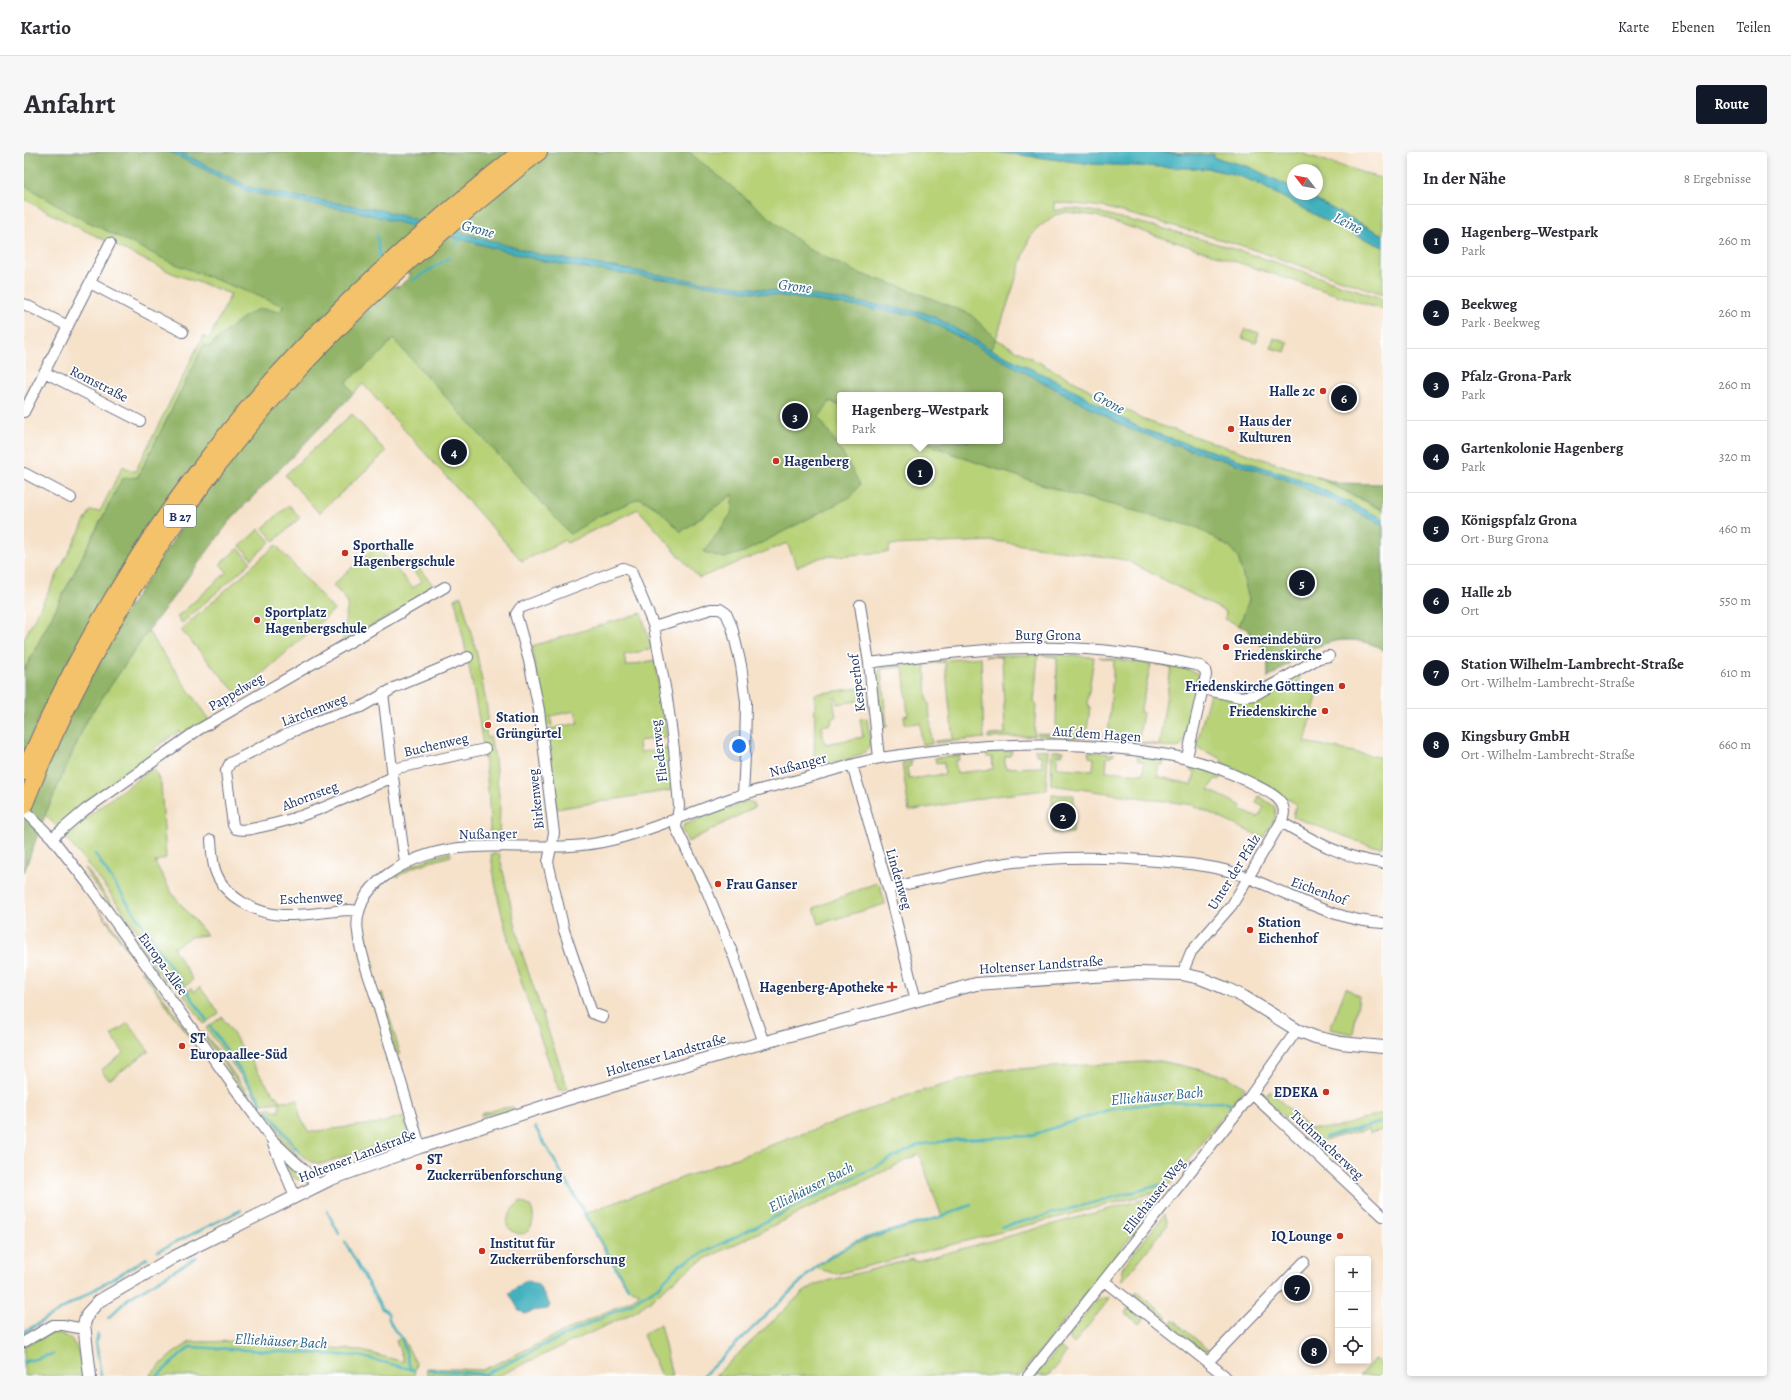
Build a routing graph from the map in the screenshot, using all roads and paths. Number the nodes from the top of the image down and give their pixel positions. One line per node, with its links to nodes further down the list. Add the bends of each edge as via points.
1 (520, 152): 4 (highway, B 27)
2 (539, 152): 4 (highway, B 27)
3 (110, 243): 5 (street)
4 (394, 268): 27 (highway, B 27, via 341,308 277,374 216,446 179,496 132,565 98,622 58,698); 30 (highway, B 27, via 275,396 176,522 133,587 85,672 57,728)
5 (90, 283): 7 (street); 8 (street)
6 (24, 304): 7 (street)
7 (68, 326): 9 (street)
8 (183, 332)
9 (44, 372): 10 (street); 11 (street, Romstraße)
10 (24, 412)
11 (140, 421)
12 (24, 473): 13 (street)
13 (71, 498)
14 (445, 587): 35 (street, Pappelweg, via 198,730)
15 (860, 605): 20 (street, Kesperhof)
16 (516, 614): 17 (street, Fliederweg, via 520,608 623,568 631,571); 37 (street, Birkenweg, via 539,710 554,833)
17 (654, 627): 29 (street, via 710,609 726,612 732,627 746,702); 32 (street, Fliederweg, via 674,749 679,806)
18 (1329, 656): 21 (street, via 1318,658 1255,695 1240,697)
19 (468, 657): 22 (street, Lärchenweg)
20 (869, 663): 21 (street, Burg Grona, via 983,650 1098,650 1200,666 1206,675); 25 (street, Kesperhof)
21 (1203, 689): 24 (street, Burg Grona)
22 (383, 693): 28 (street, Buchenweg); 34 (street, Lärchenweg, via 361,707 289,733 228,766 226,771)
23 (485, 748): 28 (street, Buchenweg)
24 (1187, 757): 25 (street, Auf dem Hagen, via 1086,745 1035,744 986,745); 33 (street, Auf dem Hagen, via 1225,770 1277,798 1284,806 1284,817)
25 (879, 758): 26 (street, Auf dem Hagen)
26 (852, 765): 29 (street, Nußanger); 41 (street, Lindenweg)
27 (24, 772)
28 (393, 773): 34 (street, Ahornsteg, via 323,809 273,825 242,830); 38 (street, Buchenweg)
29 (743, 795): 32 (street, Nußanger)
30 (24, 806)
31 (24, 810): 35 (street, Europa-Allee)
32 (677, 819): 37 (street, Nußanger, via 651,830 608,841); 48 (street, Fliederweg, via 676,828 707,891 734,957)
33 (1281, 822): 39 (street, via 1353,858); 40 (street, Unter der Pfalz)
34 (234, 828)
35 (50, 835): 51 (street, Europa-Allee)
36 (211, 840): 42 (street, Eschenweg, via 219,880 234,897 263,912 283,915)
37 (551, 848): 38 (street, Nußanger, via 468,846); 46 (street, Birkenweg, via 548,862 564,930 592,1013)
38 (405, 862): 42 (street, Nußanger, via 370,889)
39 (1383, 863)
40 (1247, 878): 41 (street, Eichenhof, via 1184,863 1097,857 995,865); 43 (street, Eichenhof, via 1342,915); 44 (street, Unter der Pfalz, via 1232,905 1191,952)
41 (888, 888): 45 (street, Lindenweg)
42 (359, 911): 52 (street, Nußanger, via 358,935)
43 (1383, 923)
44 (1182, 974): 45 (street, Holtenser Landstraße, via 1137,973 976,984); 47 (street, Holtenser Landstraße, via 1200,978 1244,997)
45 (916, 1001): 48 (street, Holtenser Landstraße)
46 (603, 1017)
47 (1296, 1030): 49 (street, Holtenser Landstraße, via 1341,1043); 50 (street, Elliehäuser Weg)
48 (764, 1043): 52 (street, Holtenser Landstraße, via 564,1100)
49 (1383, 1047)
50 (1252, 1094): 55 (street, Tuchmacherweg); 57 (street, Elliehäuser Weg)
51 (272, 1140): 53 (street, Europa-Allee); 54 (street, Europa-Allee)
52 (420, 1147): 53 (street, Holtenser Landstraße)
53 (318, 1185): 54 (street, Holtenser Landstraße)
54 (295, 1196): 58 (street, Holtenser Landstraße, via 174,1257 113,1292 91,1309 86,1317)
55 (1383, 1216)
56 (1304, 1262): 60 (street)
57 (1104, 1281): 60 (street); 62 (street, Elliehäuser Weg)
58 (84, 1329): 59 (street, via 53,1325); 61 (street)
59 (24, 1342)
60 (1208, 1362): 63 (street)
61 (90, 1376)
62 (1028, 1376)
63 (1225, 1376)

